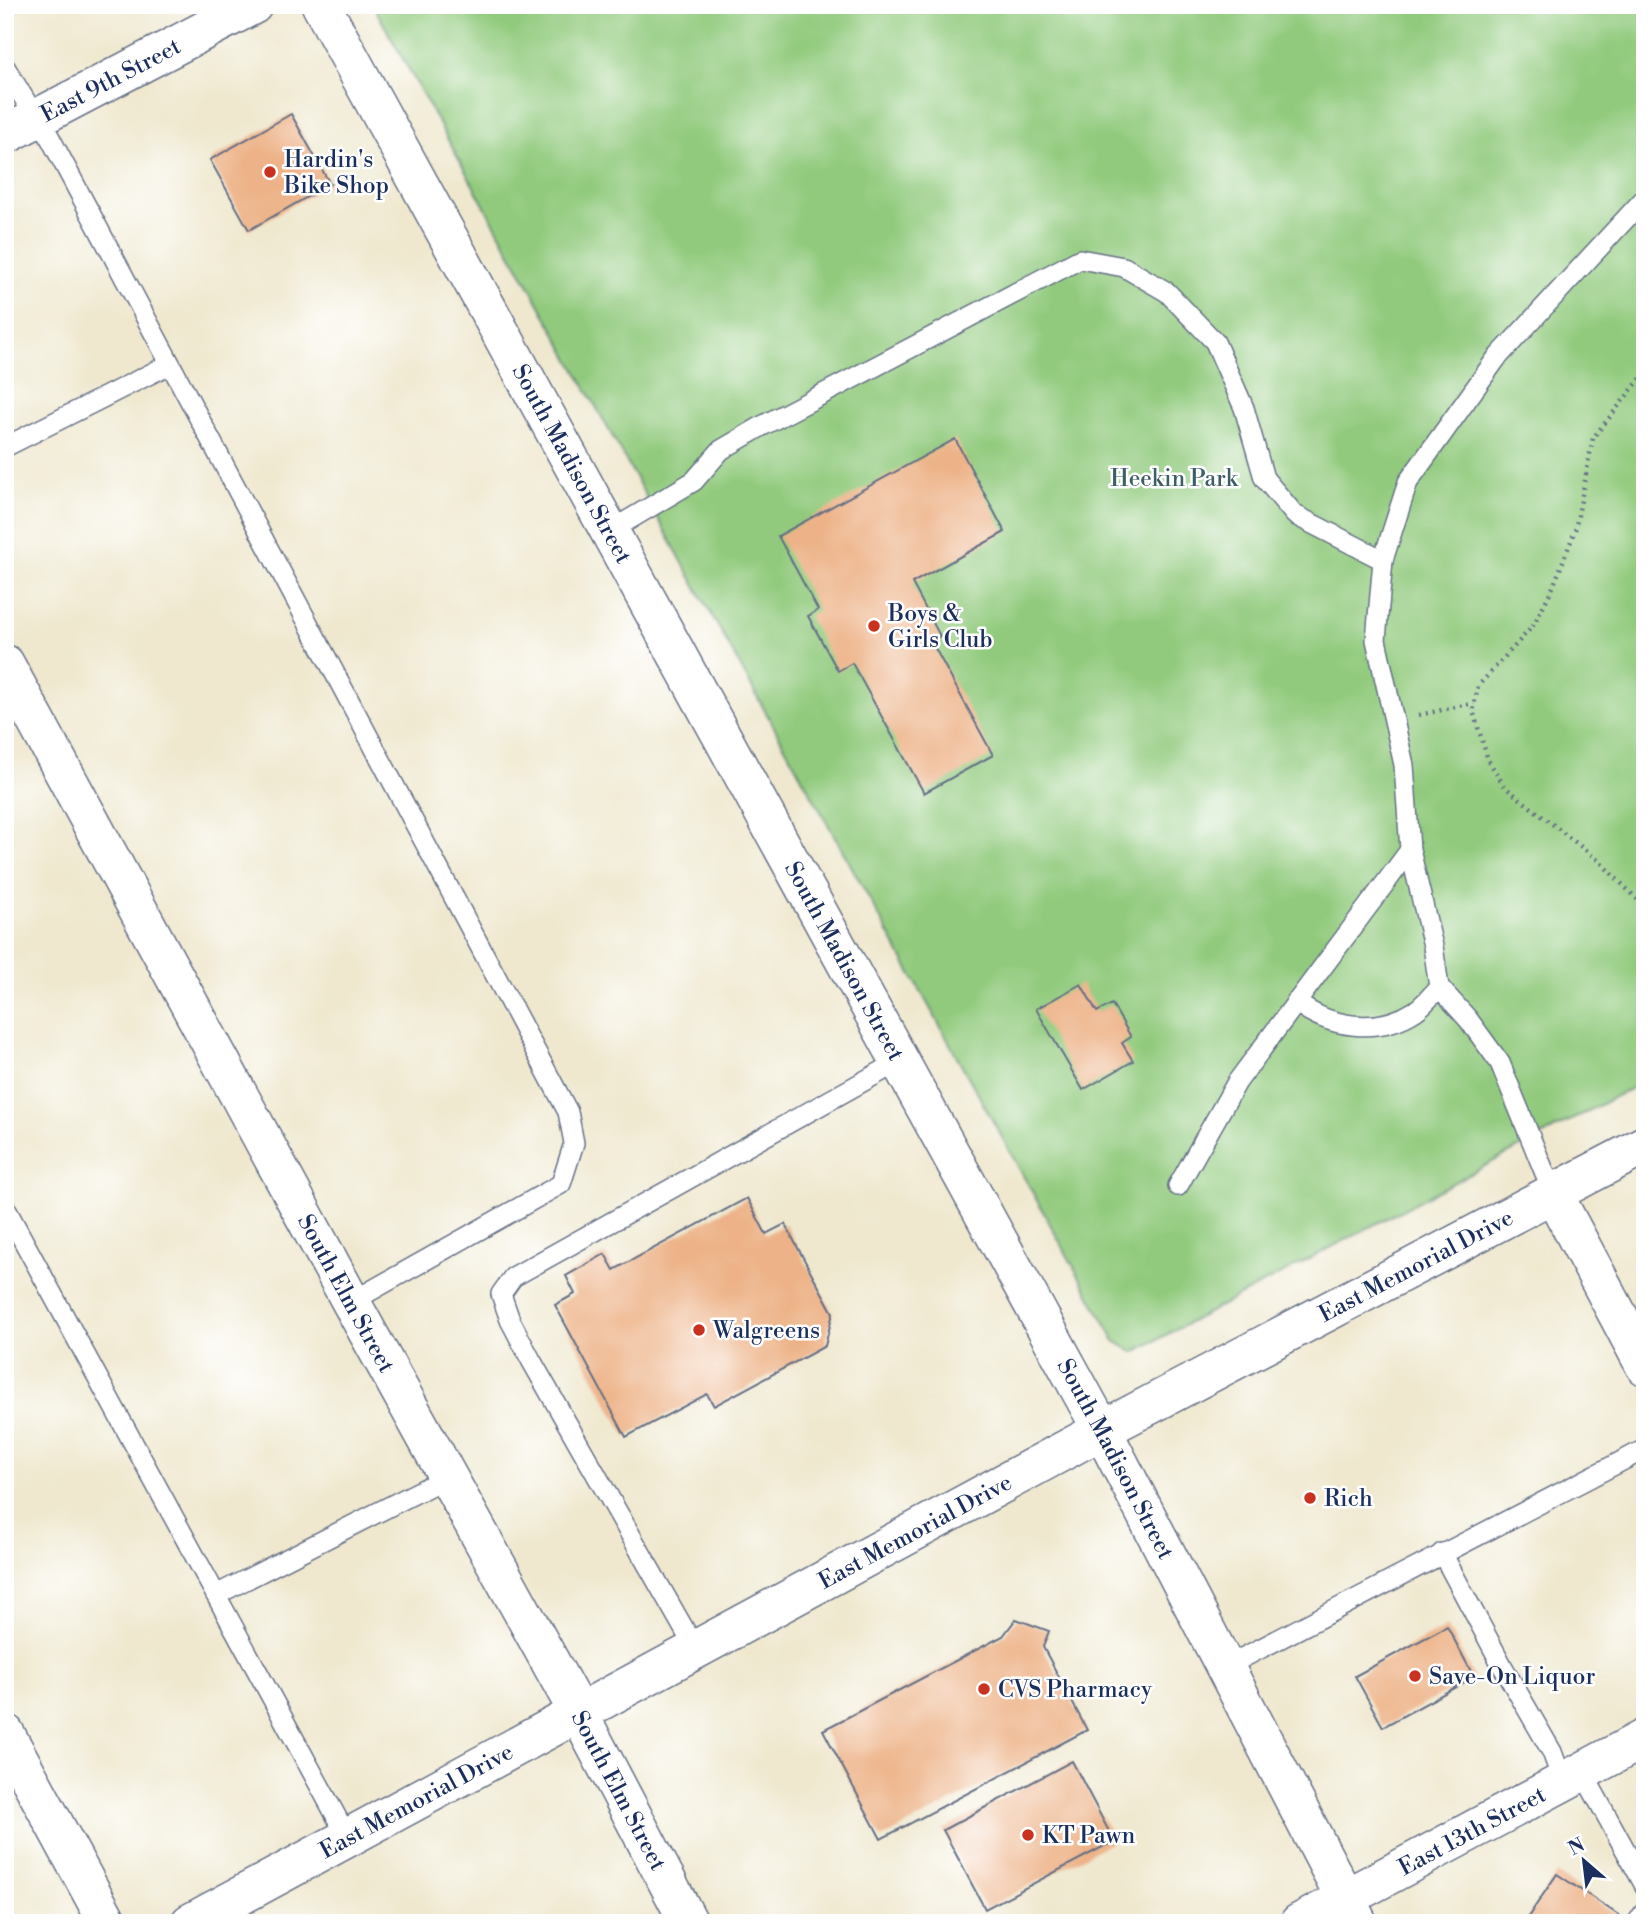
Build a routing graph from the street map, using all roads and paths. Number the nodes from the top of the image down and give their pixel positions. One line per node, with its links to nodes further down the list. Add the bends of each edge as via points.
1 (253, 5): 4 (main road, East 9th Street)
2 (321, 5): 10 (main road, South Madison Street)
3 (5, 67): 4 (lane)
4 (39, 117): 5 (main road, East 9th Street); 7 (lane)
5 (5, 135)
6 (1645, 198): 11 (lane, via 1496,359 1408,482)
7 (170, 364): 9 (lane); 24 (lane, via 568,1112 575,1143 561,1184)
8 (1645, 373): 13 (path, via 1593,438 1575,531 1534,626 1484,677)
9 (5, 447)
10 (610, 531): 11 (lane, via 694,481 721,450 762,425 1080,259 1124,267 1167,292 1215,342 1244,408 1264,478 1295,515); 19 (main road, South Madison Street)
11 (1383, 560): 14 (lane, via 1376,640)
12 (5, 664): 24 (main road, South Elm Street)
13 (1474, 703): 14 (path); 16 (path, via 1479,737 1505,788 1598,860)
14 (1394, 720): 15 (lane, via 1404,765)
15 (1410, 850): 17 (lane); 18 (lane)
16 (1645, 907)
17 (1439, 987): 18 (lane, via 1417,1010 1393,1022 1344,1026 1312,1015); 22 (lane, via 1500,1063)
18 (1296, 1002): 21 (lane, via 1237,1082)
19 (900, 1061): 26 (main road, South Madison Street); 31 (lane, via 513,1277 501,1294 531,1360)
20 (1645, 1145): 22 (main road, East Memorial Drive)
21 (1178, 1186)
22 (1553, 1193): 25 (main road); 26 (main road, East Memorial Drive)
23 (5, 1208): 30 (lane)
24 (351, 1303): 28 (main road, South Elm Street)
25 (1645, 1367)
26 (1102, 1430): 31 (main road, East Memorial Drive); 32 (main road, South Madison Street)
27 (1645, 1449): 29 (lane)
28 (447, 1477): 30 (lane); 33 (main road, South Elm Street)
29 (1442, 1553): 32 (lane); 36 (lane, via 1552,1752)
30 (216, 1595): 37 (lane)
31 (696, 1650): 33 (main road, East Memorial Drive)
32 (1225, 1667): 39 (main road, South Madison Street)
33 (579, 1714): 37 (main road, East Memorial Drive); 43 (main road, South Elm Street)
34 (5, 1733): 41 (main road)
35 (1645, 1738): 36 (main road, East 13th Street)
36 (1573, 1776): 38 (lane); 39 (main road, East 13th Street)
37 (348, 1838): 42 (main road, East Memorial Drive)
38 (1645, 1886)
39 (1352, 1910): 44 (main road, East 13th Street)
40 (1645, 1911): 45 (lane)
41 (107, 1923)
42 (190, 1923)
43 (690, 1923)
44 (1299, 1923)
45 (1637, 1923)

